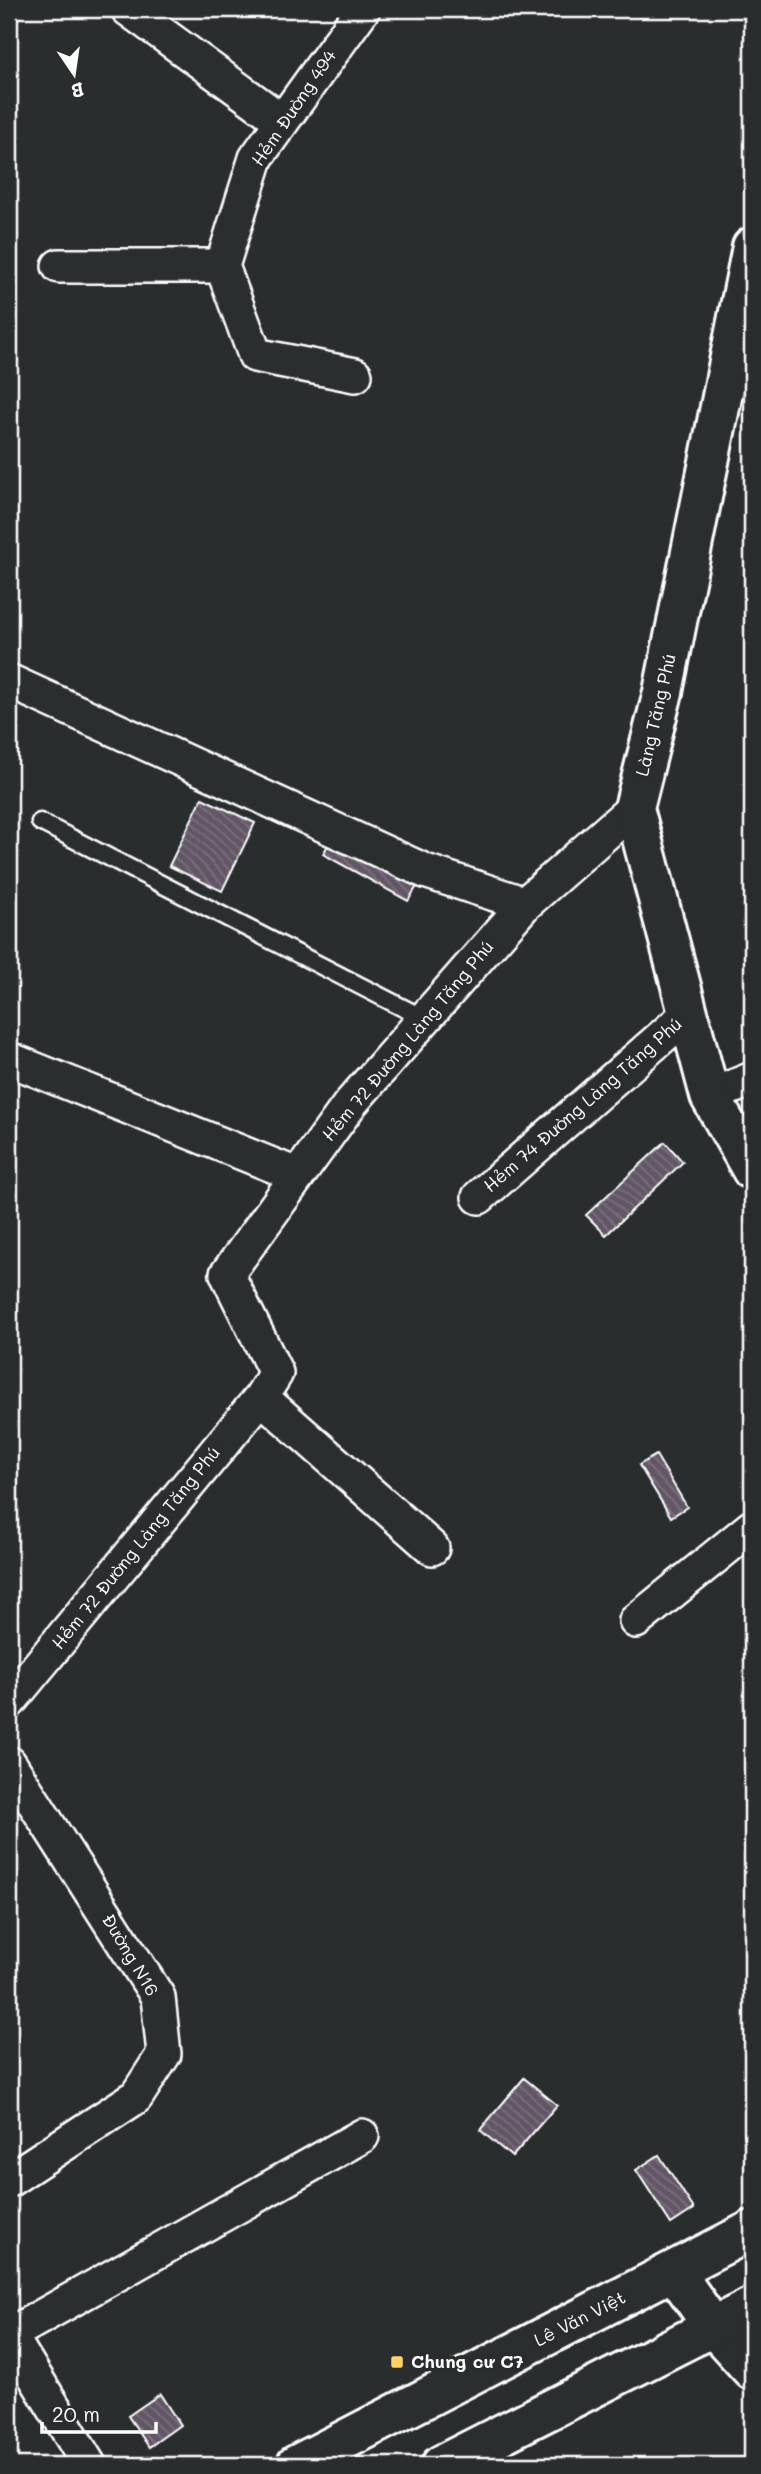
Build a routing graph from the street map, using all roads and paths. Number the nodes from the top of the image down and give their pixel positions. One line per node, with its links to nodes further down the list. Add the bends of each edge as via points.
1 (128, 9): 3 (street)
2 (363, 9): 3 (street, Hẻm Đường 494)
3 (282, 121): 5 (street, Hẻm Đường 494, via 256,158)
4 (752, 247): 9 (street, Làng Tăng Phú, via 663,692)
5 (222, 266): 6 (street); 7 (street, via 255,355)
6 (60, 267)
7 (355, 375)
8 (9, 681): 11 (street, via 425,871)
9 (634, 808): 11 (street, Hẻm 72 Đường Làng Tăng Phú); 12 (street, Làng Tăng Phú)
10 (40, 822): 13 (lane)
11 (525, 904): 13 (street, Hẻm 72 Đường Làng Tăng Phú)
12 (688, 1014): 16 (street, Làng Tăng Phú); 19 (street, Hẻm 74 Đường Làng Tăng Phú)
13 (425, 1019): 18 (street, Hẻm 72 Đường Làng Tăng Phú, via 350,1104)
14 (9, 1059): 18 (street)
15 (752, 1079): 16 (street)
16 (710, 1096): 17 (street, Làng Tăng Phú)
17 (752, 1170)
18 (297, 1175): 20 (street, Hẻm 72 Đường Làng Tăng Phú, via 227,1274 276,1373)
19 (479, 1197)
20 (261, 1396): 22 (street); 24 (street, Hẻm 72 Đường Làng Tăng Phú)
21 (752, 1527): 23 (street)
22 (432, 1548)
23 (636, 1621)
24 (9, 1702)
25 (9, 1763): 27 (street, Đường N16, via 158,1997 164,2054 136,2097)
26 (362, 2136): 32 (street)
27 (9, 2180)
28 (752, 2230): 29 (street, Lê Văn Việt)
29 (674, 2271): 31 (street); 35 (street, Lê Văn Việt)
30 (752, 2307): 31 (street)
31 (713, 2327): 33 (street); 36 (street)
32 (9, 2334): 34 (street)
33 (752, 2370)
34 (89, 2465)
35 (296, 2465)
36 (441, 2465)

